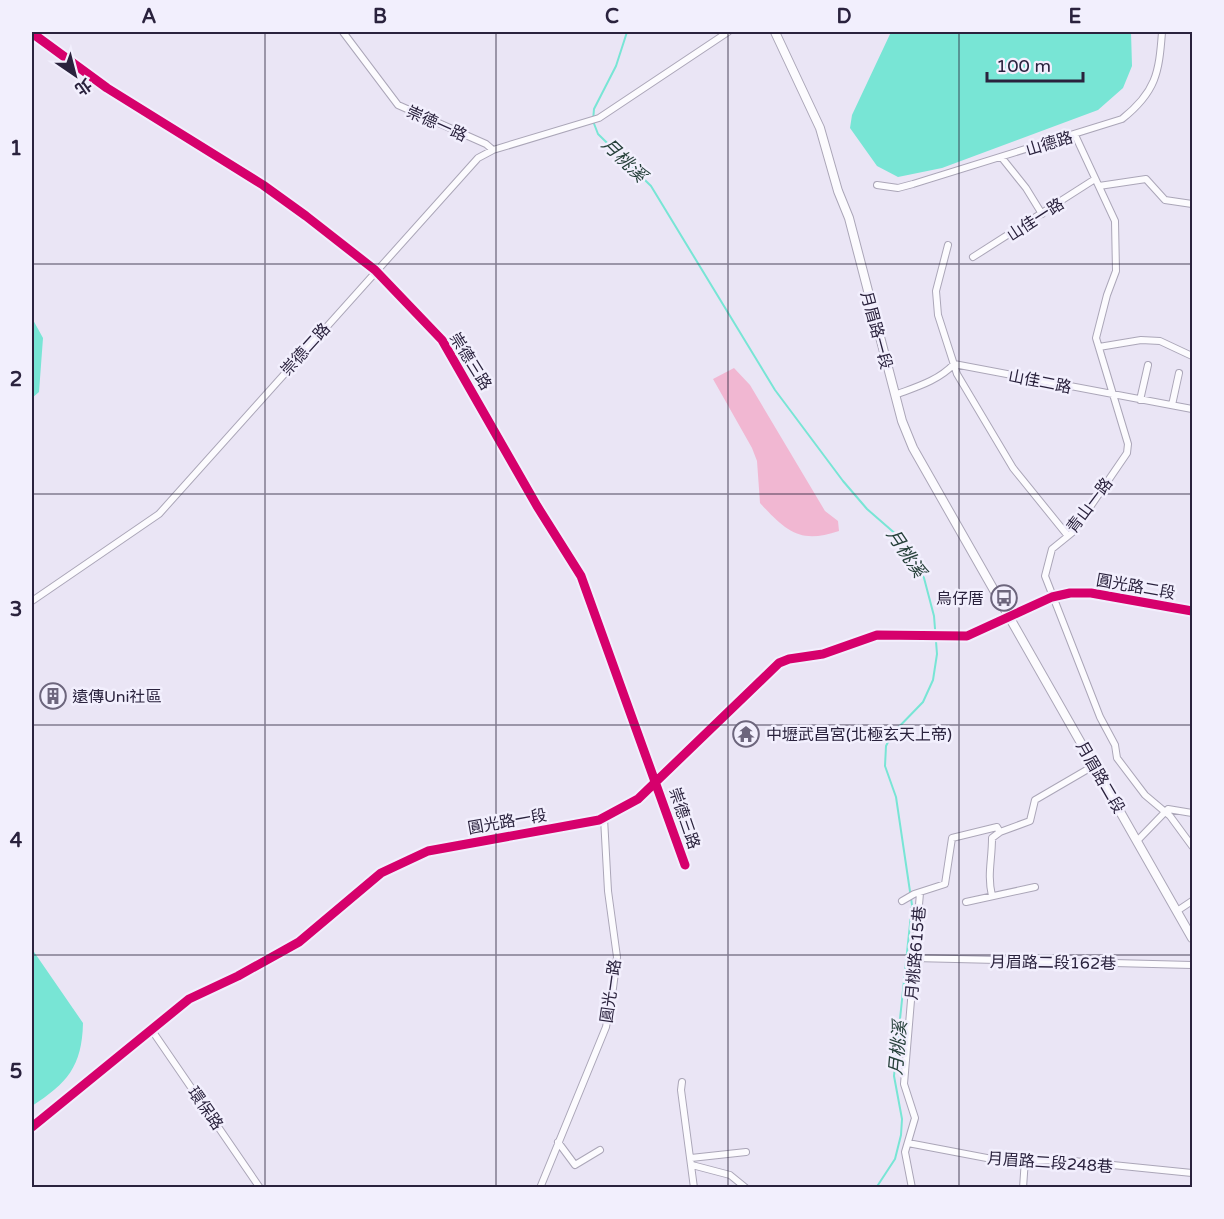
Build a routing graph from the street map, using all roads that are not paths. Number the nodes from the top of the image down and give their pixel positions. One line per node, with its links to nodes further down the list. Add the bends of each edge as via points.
1 (343, 32): 7 (street, 崇德一路, via 398,105)
2 (728, 32): 7 (street, 崇德二路, via 599,118)
3 (775, 32): 21 (street, 月眉路一段, via 820,128 849,218)
4 (1162, 32): 6 (street, 山德路, via 1160,63 1154,84 1142,103 1122,119)
5 (32, 33): 15 (street, 崇德三路, via 107,88 263,185)
6 (1075, 135): 8 (street, 山德路); 9 (street, 青山一路)
7 (493, 150): 15 (street, 崇德二路, via 474,161)
8 (1002, 158): 10 (street, 山德路, via 898,188); 12 (street)
9 (1097, 183): 11 (street, 山佳一路, via 1146,178 1165,200); 12 (street, 山佳一路); 16 (street, 青山一路, via 1115,221 1118,260 1099,322)
10 (877, 185)
11 (1192, 204)
12 (1042, 214): 14 (street, 山佳一路)
13 (948, 245): 18 (street, via 936,291 938,315)
14 (973, 257)
15 (375, 270): 28 (street, 崇德二路, via 159,514); 32 (street, 崇德三路, via 442,340 581,576)
16 (1099, 348): 17 (street, via 1141,340 1160,342); 22 (street, 青山一路)
17 (1192, 356)
18 (954, 364): 21 (street, via 936,379); 22 (street, 山佳二路); 26 (street, via 1013,468)
19 (1149, 364): 23 (street)
20 (1179, 373): 24 (street)
21 (894, 394): 30 (street, 月眉路一段, via 913,448)
22 (1112, 395): 23 (street, 山佳二路); 26 (street, 青山一路, via 1127,453)
23 (1140, 400): 24 (street, 山佳二路)
24 (1172, 405): 25 (street, 山佳二路)
25 (1192, 409)
26 (1068, 536): 27 (street, 青山一路, via 1053,549 1045,576)
27 (1052, 597): 29 (street, 圓光路二段, via 1091,593); 30 (street, 圓光路二段); 33 (street, 青山一路, via 1115,745 1117,758)
28 (32, 602)
29 (1192, 611)
30 (1007, 617): 31 (street, 月眉路二段); 32 (street, 圓光路一段, via 967,636 877,635 823,654 779,663)
31 (1095, 765): 36 (street, via 1035,800 1030,821); 37 (street, 月眉路二段)
32 (657, 781): 35 (street, 圓光路一段, via 638,799); 39 (street, 崇德三路)
33 (1164, 813): 34 (street, via 1168,809); 37 (street); 38 (street, 青山一路)
34 (1192, 813)
35 (604, 818): 50 (street, 圓光路一段, via 428,852 381,873 299,942 189,999); 53 (street, 圓光一路, via 617,957 613,988 606,1027)
36 (1000, 832): 41 (street, via 996,827 952,838 945,884); 42 (street, via 992,838 992,861 987,875)
37 (1137, 841): 46 (street, 月眉路二段)
38 (1192, 846)
39 (685, 865)
40 (1035, 887): 42 (street)
41 (917, 894): 43 (street); 48 (street, 月桃路615巷)
42 (992, 896): 45 (street)
43 (902, 901)
44 (1192, 901): 46 (street)
45 (966, 902)
46 (1177, 911): 47 (street, 月眉路二段)
47 (1192, 938)
48 (914, 958): 49 (street, 月眉路二段162巷); 54 (street, 月桃路615巷, via 904,1084 915,1118)
49 (1192, 965)
50 (151, 1029): 52 (street, 圓光路一段); 60 (street, 環保路)
51 (682, 1082): 58 (street)
52 (32, 1127)
53 (558, 1143): 55 (street, via 575,1165); 61 (street, 圓光一路)
54 (908, 1143): 57 (street, 月眉路二段248巷, via 992,1159); 64 (street, 月桃路615巷, via 905,1152)
55 (600, 1150)
56 (746, 1152): 58 (street)
57 (1025, 1159): 59 (street, 月眉路二段248巷); 65 (street)
58 (692, 1162): 62 (street); 63 (street, via 730,1175)
59 (1192, 1173)
60 (260, 1188)
61 (540, 1188)
62 (694, 1188)
63 (746, 1188)
64 (912, 1188)
65 (1023, 1188)

